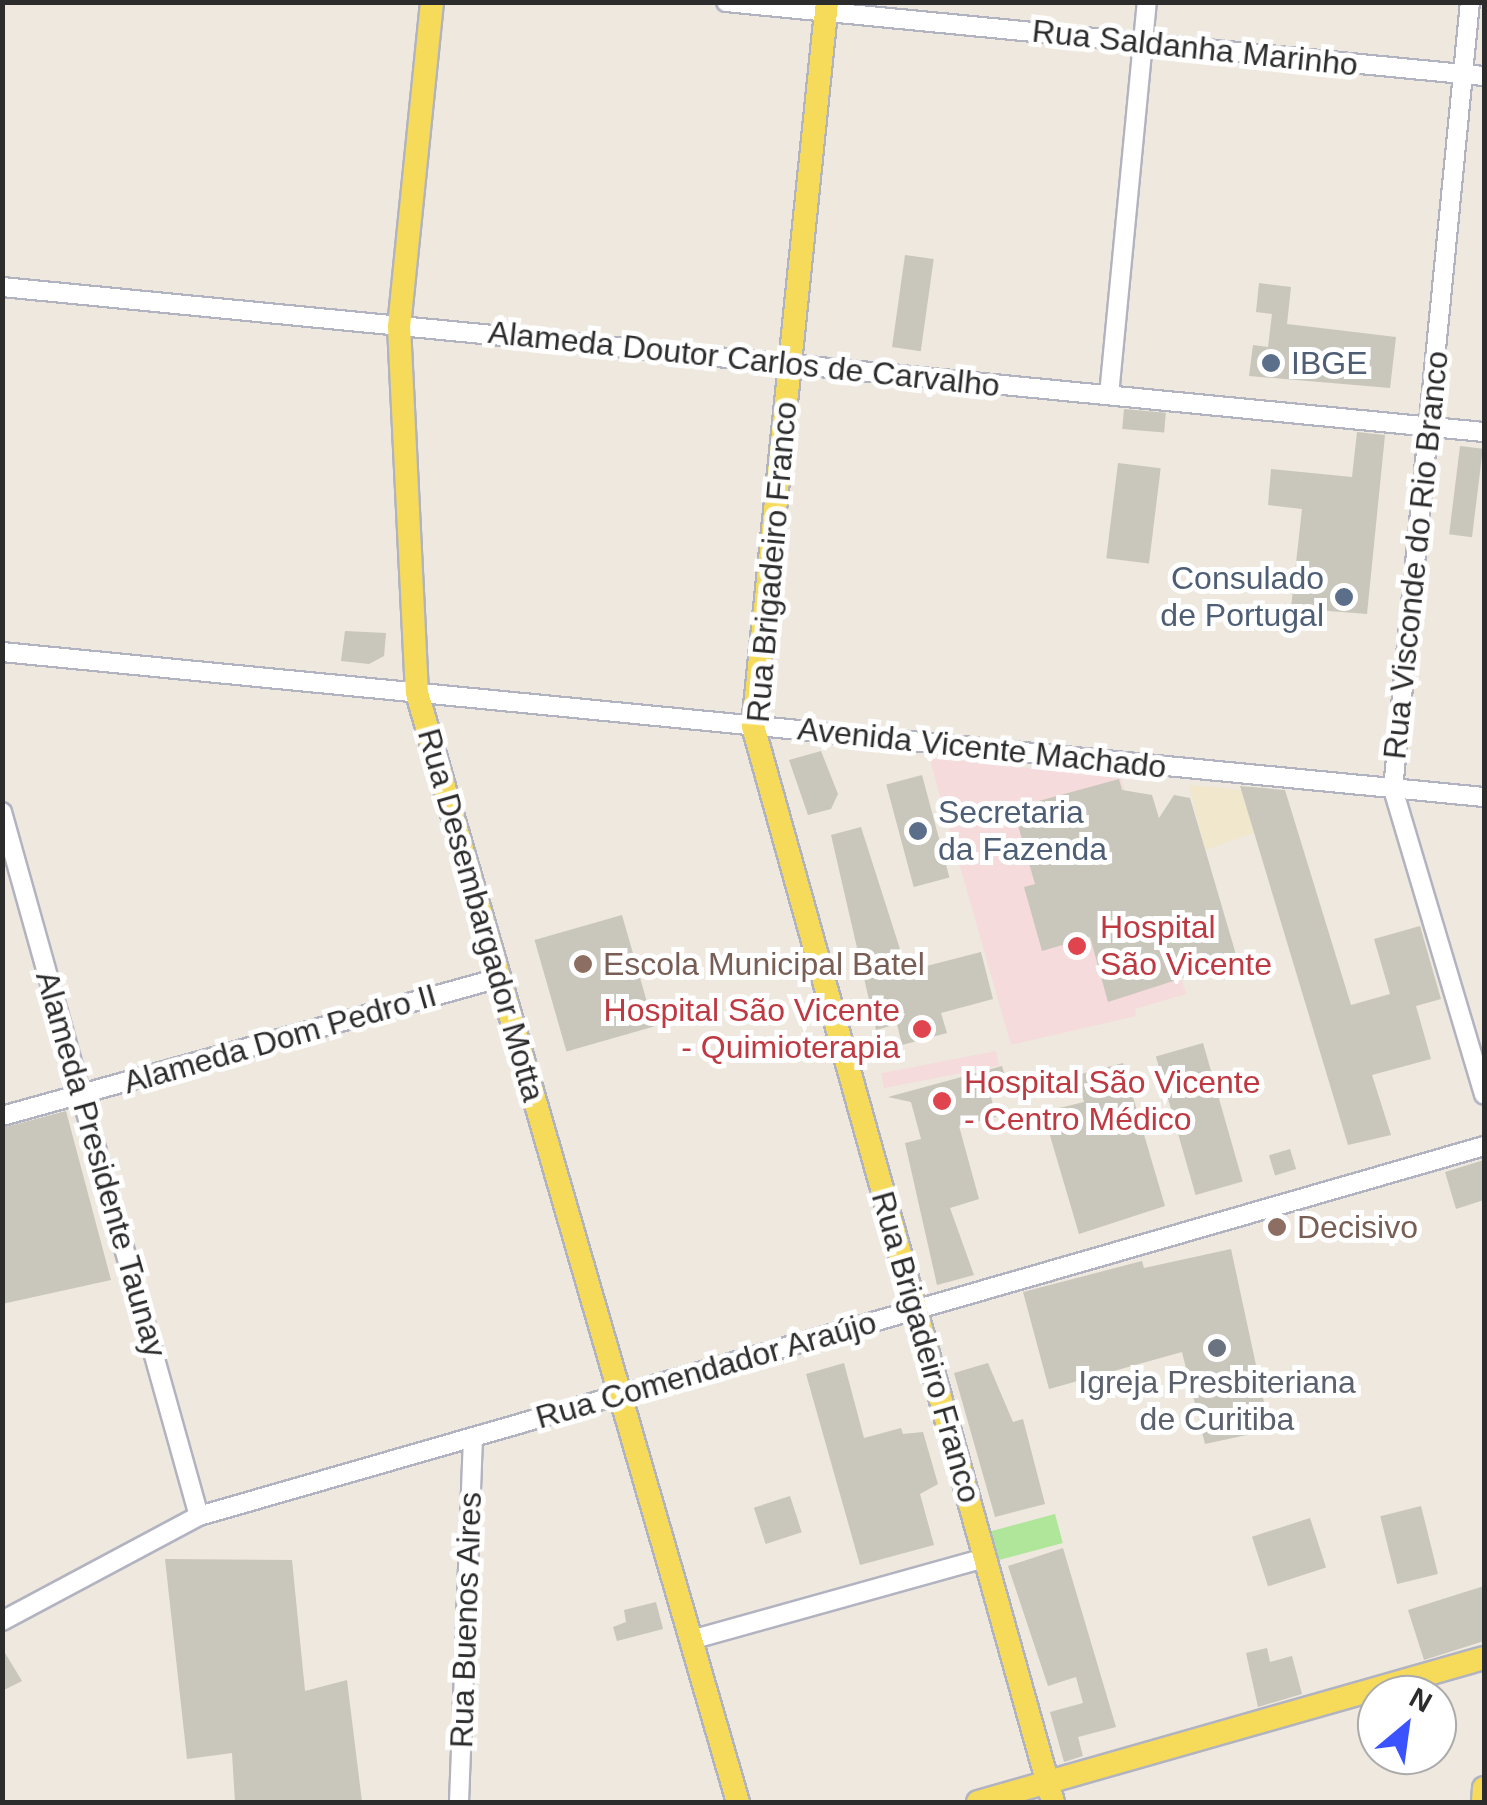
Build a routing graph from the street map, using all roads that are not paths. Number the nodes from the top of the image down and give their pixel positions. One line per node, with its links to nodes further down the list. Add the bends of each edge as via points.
1 (432, 2): 10 (main road, Rua Desembargador Motta)
2 (726, 2): 5 (street, Rua Saldanha Marinho)
3 (1148, 2): 6 (street)
4 (1470, 2): 7 (street, Rua Visconde do Rio Branco)
5 (826, 7): 6 (street, Rua Saldanha Marinho); 11 (main road, Rua Brigadeiro Franco)
6 (1144, 43): 7 (street, Rua Saldanha Marinho); 12 (street)
7 (1463, 74): 8 (street, Rua Saldanha Marinho); 13 (street, Rua Visconde do Rio Branco)
8 (1484, 76)
9 (2, 287): 10 (street, Alameda Doutor Carlos de Carvalho)
10 (398, 326): 11 (street, Alameda Doutor Carlos de Carvalho); 16 (main road, Rua Desembargador Motta)
11 (790, 364): 12 (street, Alameda Doutor Carlos de Carvalho); 17 (main road, Rua Brigadeiro Franco)
12 (1109, 396): 13 (street, Alameda Doutor Carlos de Carvalho)
13 (1429, 426): 14 (street, Alameda Doutor Carlos de Carvalho); 18 (street, Rua Visconde do Rio Branco)
14 (1484, 432)
15 (2, 652): 16 (street, Avenida Vicente Machado)
16 (417, 693): 17 (street, Avenida Vicente Machado); 21 (main road, Rua Desembargador Motta)
17 (753, 726): 18 (street, Avenida Vicente Machado); 26 (main road, Rua Brigadeiro Franco)
18 (1394, 789): 19 (street, Avenida Vicente Machado); 23 (street, Rua Visconde do Rio Branco)
19 (1484, 797)
20 (2, 812): 22 (street, Alameda Presidente Taunay)
21 (499, 978): 22 (street, Alameda Dom Pedro II); 27 (main road, Rua Desembargador Motta)
22 (81, 1094): 24 (street, Alameda Dom Pedro II); 29 (street, Alameda Presidente Taunay)
23 (1484, 1095)
24 (2, 1116)
25 (1484, 1146): 26 (street, Rua Comendador Araújo)
26 (916, 1310): 27 (street, Rua Comendador Araújo); 30 (main road, Rua Brigadeiro Franco)
27 (620, 1394): 28 (street, Rua Comendador Araújo); 32 (main road, Rua Desembargador Motta)
28 (473, 1437): 29 (street, Rua Comendador Araújo); 36 (street, Rua Buenos Aires)
29 (199, 1516): 31 (street, Rua Comendador Araújo)
30 (985, 1558): 32 (street); 35 (main road, Rua Brigadeiro Franco)
31 (2, 1621)
32 (692, 1640): 37 (main road, Rua Desembargador Motta)
33 (1484, 1658): 35 (main road)
34 (1484, 1788): 39 (main road)
35 (1050, 1793): 38 (main road)
36 (459, 1802)
37 (738, 1802)
38 (978, 1802)
39 (1483, 1802)

